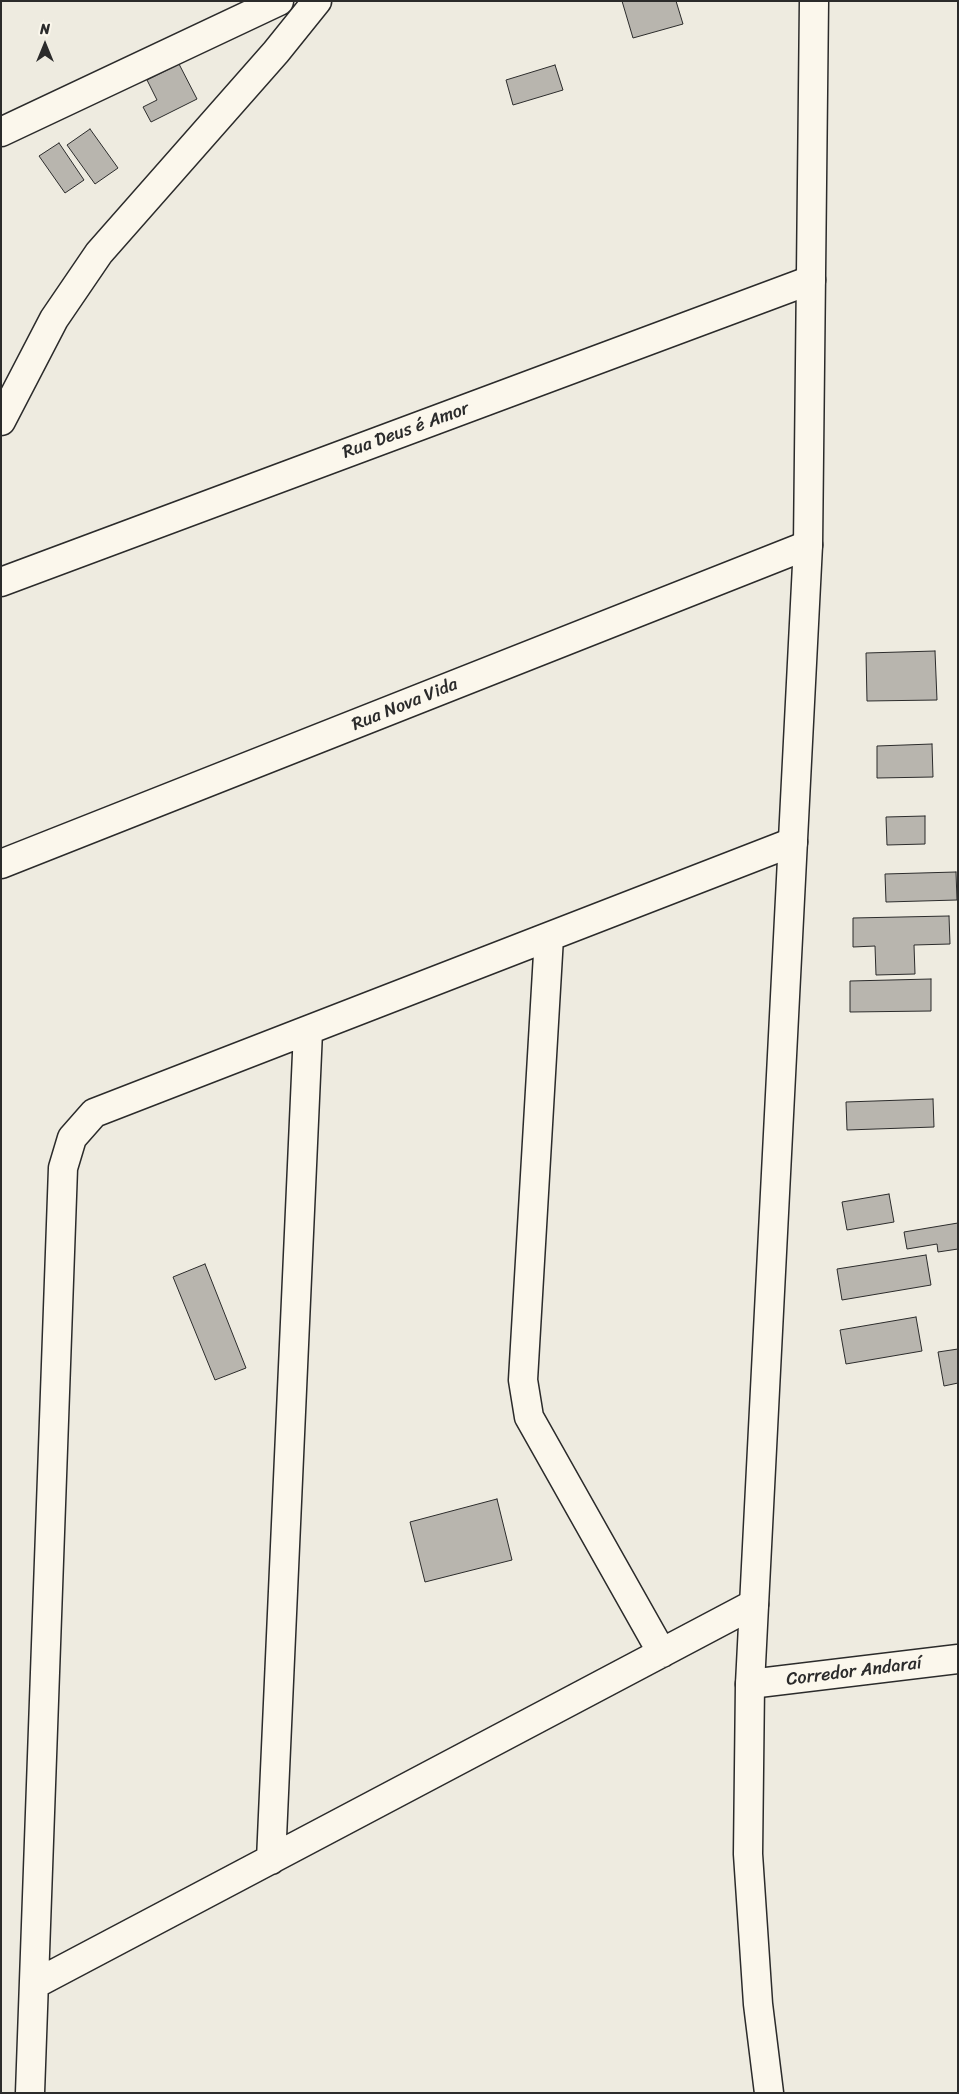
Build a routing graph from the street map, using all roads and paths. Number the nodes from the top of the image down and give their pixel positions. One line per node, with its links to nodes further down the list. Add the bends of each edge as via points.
1 (279, 1): 4 (street)
2 (317, 1): 6 (street, via 99,253 54,319)
3 (814, 1): 5 (street)
4 (1, 132)
5 (811, 280): 7 (street); 8 (street, Rua Deus é Amor)
6 (1, 421)
7 (808, 545): 9 (street); 10 (street, Rua Nova Vida)
8 (1, 582)
9 (793, 842): 11 (street); 13 (street)
10 (1, 864)
11 (549, 937): 12 (street); 14 (street, via 523,1380 529,1417)
12 (308, 1031): 17 (street); 18 (street, via 94,1113 72,1138 63,1168)
13 (754, 1604): 14 (street); 16 (street)
14 (662, 1653): 17 (street)
15 (958, 1659): 16 (street, Corredor Andaraí)
16 (750, 1684): 20 (street, via 748,1854 758,2004)
17 (272, 1860): 18 (street)
18 (35, 1984): 19 (street)
19 (30, 2093)
20 (769, 2093)

